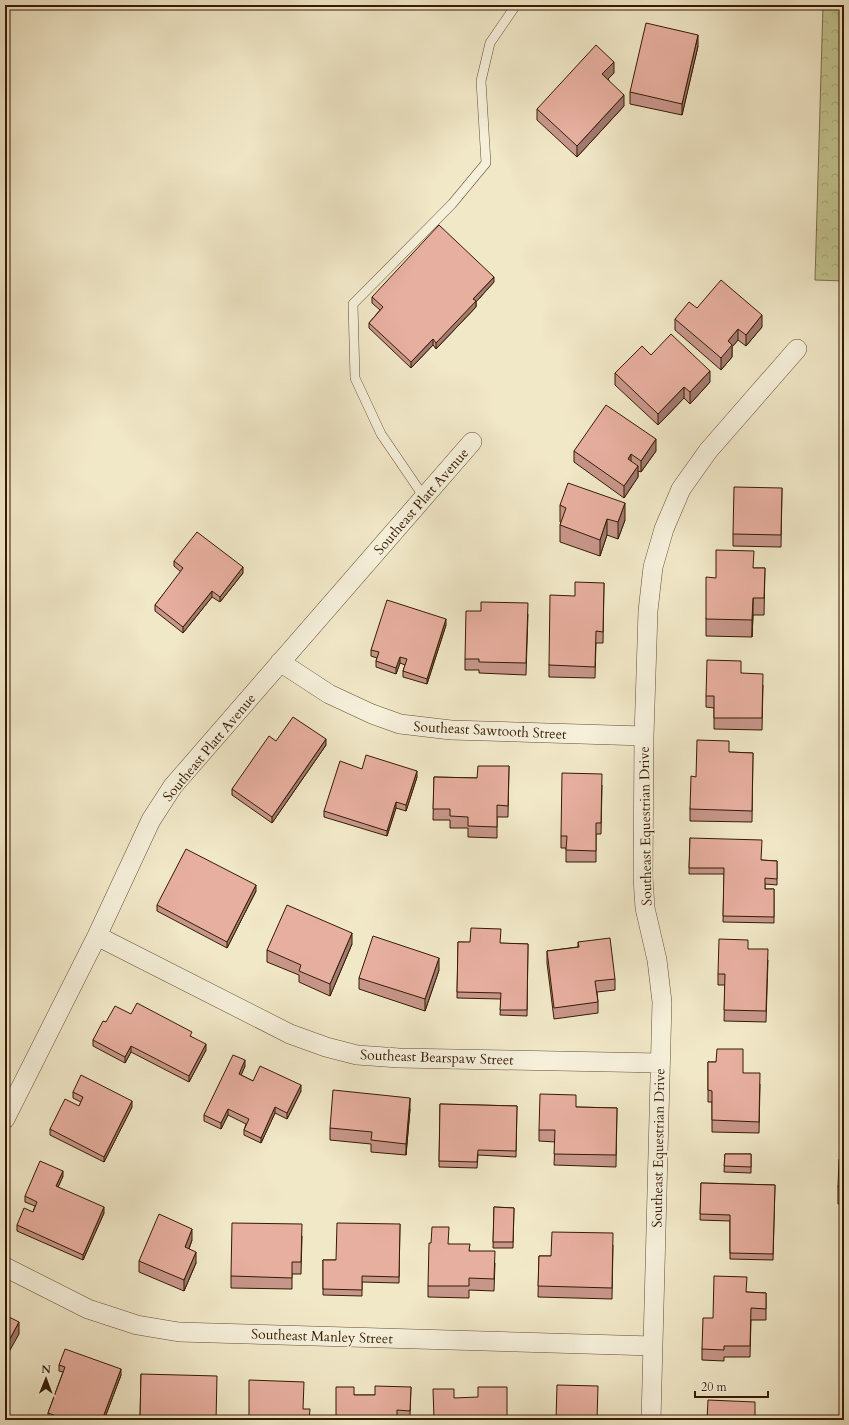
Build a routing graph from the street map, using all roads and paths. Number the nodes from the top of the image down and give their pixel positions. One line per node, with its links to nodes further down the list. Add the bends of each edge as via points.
1 (516, 5): 4 (lane, via 490,43 481,81 486,163 452,204 352,304 355,378 381,434)
2 (797, 349): 6 (street, Southeast Equestrian Drive, via 708,451 681,489 664,529 653,567 648,611)
3 (472, 442): 4 (street, Southeast Platt Avenue)
4 (424, 497): 5 (street, Southeast Platt Avenue)
5 (280, 662): 6 (street, Southeast Sawtooth Street, via 329,694 400,724 451,730); 7 (street, Southeast Platt Avenue, via 173,786 151,820)
6 (644, 736): 8 (street, Southeast Equestrian Drive, via 643,878 645,908 657,960 662,1002)
7 (97, 936): 8 (street, Southeast Bearspaw Street, via 290,1034 357,1055); 9 (street, Southeast Platt Avenue)
8 (660, 1063): 11 (street, Southeast Equestrian Drive)
9 (5, 1119)
10 (5, 1267): 11 (street, Southeast Manley Street, via 88,1309 137,1325 179,1332)
11 (653, 1346): 12 (street, Southeast Equestrian Drive)
12 (651, 1420)

